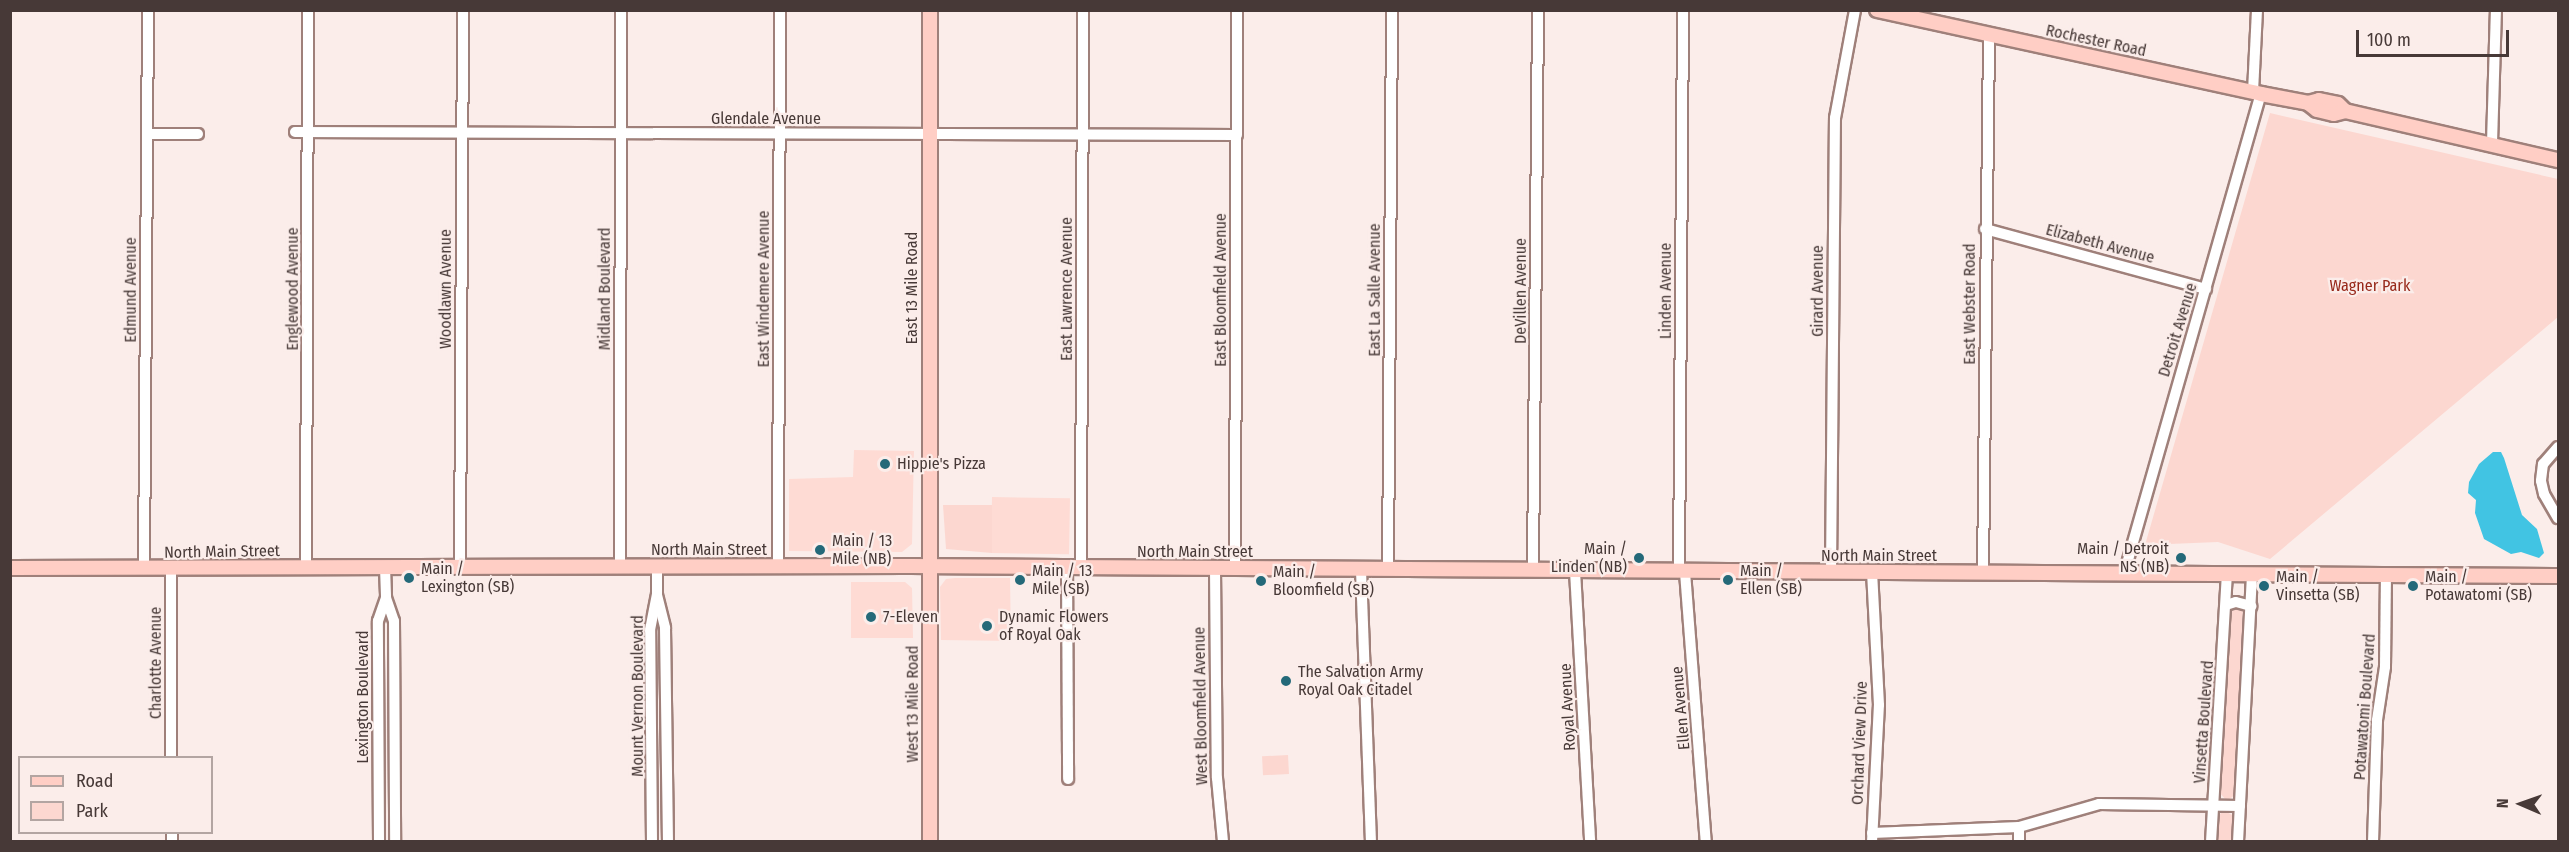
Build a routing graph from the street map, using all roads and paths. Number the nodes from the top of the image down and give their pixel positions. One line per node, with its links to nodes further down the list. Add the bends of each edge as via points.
1 (148, 10): 22 (street, Edmund Avenue)
2 (308, 10): 19 (street, Englewood Avenue)
3 (463, 10): 20 (street, Woodlawn Avenue)
4 (621, 10): 21 (street, Midland Boulevard)
5 (780, 10): 24 (street, East Windemere Avenue)
6 (930, 10): 25 (main road, East 13 Mile Road)
7 (1083, 10): 26 (street, East Lawrence Avenue)
8 (1238, 10): 27 (street, East Bloomfield Avenue)
9 (1392, 10): 48 (street, East La Salle Avenue)
10 (1538, 10): 49 (street, DeVillen Avenue)
11 (1683, 10): 51 (street, Linden Avenue)
12 (1855, 10): 52 (street, Girard Avenue, via 1835,118)
13 (1877, 10): 16 (main road, Rochester Road)
14 (2257, 10): 17 (street, Detroit Avenue)
15 (2496, 10): 28 (street)
16 (1989, 35): 17 (main road, Rochester Road); 30 (street, East Webster Road)
17 (2257, 93): 28 (main road, Rochester Road, via 2308,103 2334,114 2345,111); 31 (street, Detroit Avenue)
18 (294, 132): 19 (street, Glendale Avenue)
19 (307, 132): 20 (street, Glendale Avenue); 35 (street, Englewood Avenue)
20 (461, 132): 21 (street, Glendale Avenue); 37 (street, Woodlawn Avenue)
21 (620, 133): 24 (street, Glendale Avenue); 38 (street, Midland Boulevard)
22 (147, 134): 23 (street); 43 (street, Edmund Avenue)
23 (198, 134)
24 (779, 134): 25 (street, Glendale Avenue); 40 (street, East Windemere Avenue)
25 (929, 135): 26 (street, Glendale Avenue); 34 (main road, East 13 Mile Road)
26 (1083, 135): 27 (street, Glendale Avenue); 42 (street, East Lawrence Avenue)
27 (1237, 135): 46 (street, East Bloomfield Avenue)
28 (2492, 143): 29 (main road, Rochester Road)
29 (2557, 158)
30 (1985, 229): 31 (street, Elizabeth Avenue); 54 (street, East Webster Road)
31 (2206, 289): 55 (street, Detroit Avenue)
32 (2559, 447): 33 (street, via 2543,464 2541,481)
33 (2559, 518)
34 (928, 566): 40 (main road, North Main Street); 42 (main road, North Main Street); 78 (main road, West 13 Mile Road)
35 (306, 567): 36 (main road, North Main Street); 44 (main road, North Main Street)
36 (385, 567): 37 (main road, North Main Street); 61 (street, Lexington Boulevard)
37 (460, 567): 38 (main road, North Main Street)
38 (620, 567): 39 (main road, North Main Street)
39 (657, 567): 40 (main road, North Main Street); 60 (street, Mount Vernon Boulevard)
40 (778, 567)
41 (10, 568): 43 (main road, North Main Street)
42 (1074, 568): 45 (main road, North Main Street); 65 (street, East Lawrence Avenue)
43 (144, 569): 44 (main road, North Main Street)
44 (171, 569): 64 (street, Charlotte Avenue)
45 (1215, 569): 46 (main road, North Main Street); 79 (street, West Bloomfield Avenue, via 1217,777)
46 (1235, 569): 47 (main road, North Main Street)
47 (1361, 570): 48 (main road, North Main Street); 80 (street)
48 (1388, 570): 49 (main road, North Main Street)
49 (1533, 571): 50 (main road, North Main Street)
50 (1575, 571): 51 (main road, North Main Street); 81 (street, Royal Avenue)
51 (1682, 572): 52 (main road, North Main Street); 82 (street, Ellen Avenue)
52 (1831, 573): 53 (main road, North Main Street)
53 (1872, 573): 54 (main road, North Main Street); 73 (street, Orchard View Drive, via 1879,705)
54 (1983, 574): 55 (main road, North Main Street)
55 (2124, 574): 56 (main road, North Main Street)
56 (2227, 574): 57 (main road, North Main Street); 62 (street, Vinsetta Boulevard)
57 (2252, 574): 58 (main road, North Main Street); 63 (street)
58 (2386, 574): 59 (main road, North Main Street); 86 (street, Potawatomi Boulevard, via 2385,667 2377,720)
59 (2559, 576)
60 (657, 595): 68 (street, Mount Vernon Boulevard, via 650,630); 69 (street, Mount Vernon Boulevard, via 665,628)
61 (386, 598): 66 (street, Lexington Boulevard, via 378,621); 67 (street, Lexington Boulevard, via 394,621)
62 (2226, 605): 63 (street, via 2236,602); 70 (street, Vinsetta Boulevard)
63 (2251, 606): 71 (street)
64 (171, 756)
65 (1068, 779)
66 (379, 796): 67 (street); 74 (street, Lexington Boulevard)
67 (395, 796): 75 (street, Lexington Boulevard)
68 (652, 797): 69 (street, Mount Vernon Boulevard); 76 (street, Mount Vernon Boulevard)
69 (668, 797): 77 (street, Mount Vernon Boulevard)
70 (2214, 804): 71 (street); 72 (street, via 2099,804); 84 (street, Vinsetta Boulevard)
71 (2240, 806): 85 (street)
72 (2019, 827): 73 (street); 83 (street)
73 (1872, 837)
74 (379, 842)
75 (395, 842)
76 (652, 842)
77 (668, 842)
78 (930, 842)
79 (1223, 842)
80 (1371, 842)
81 (1590, 842)
82 (1706, 842)
83 (2019, 842)
84 (2211, 842)
85 (2238, 842)
86 (2373, 842)

